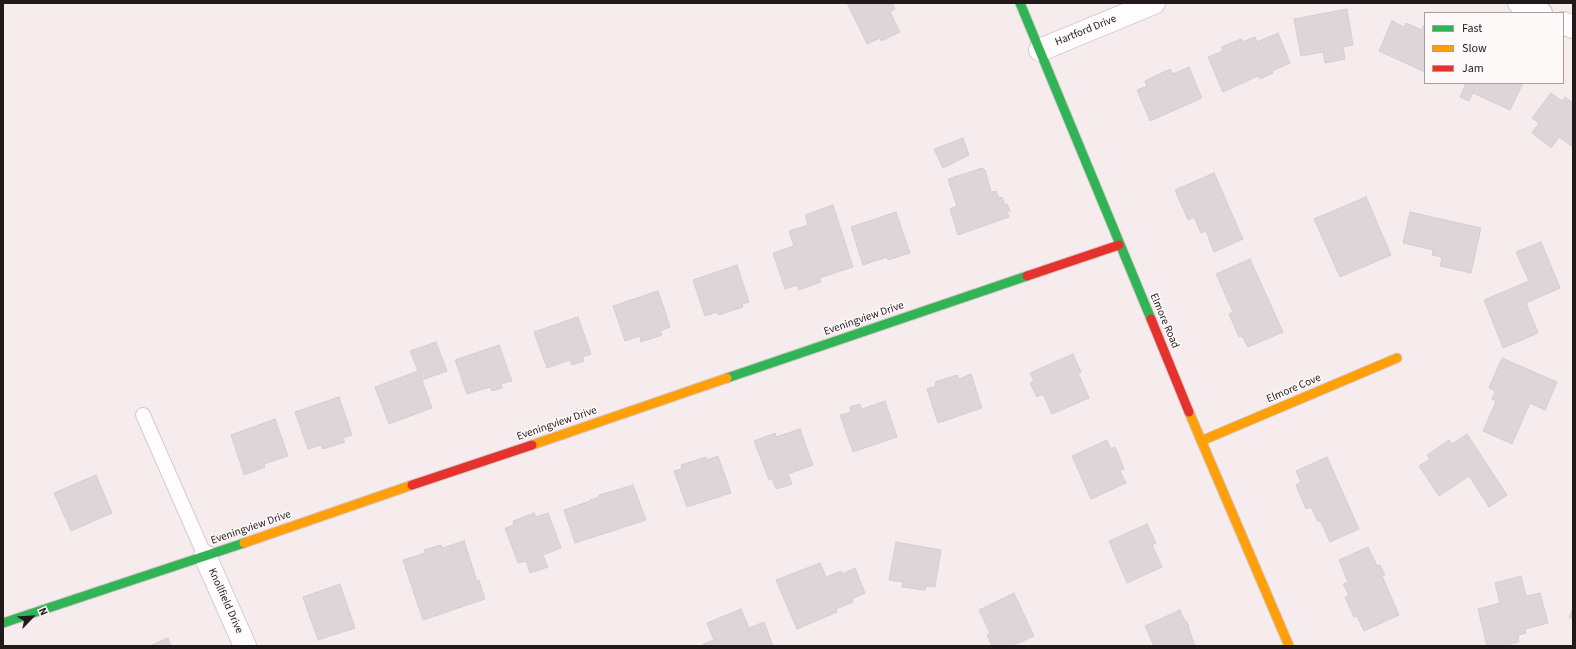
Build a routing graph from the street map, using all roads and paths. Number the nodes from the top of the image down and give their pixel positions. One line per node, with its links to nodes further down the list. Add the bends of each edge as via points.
1 (1020, 3): 5 (street, Elmore Road)
2 (1154, 3): 5 (street, Hartford Drive)
3 (1519, 3): 4 (street)
4 (1539, 12)
5 (1040, 50): 6 (street, Elmore Road)
6 (1119, 245): 9 (street, Elmore Road); 10 (street, Eveningview Drive)
7 (1397, 358): 9 (street, Elmore Cove)
8 (143, 415): 10 (lane)
9 (1201, 441): 13 (street, Elmore Road)
10 (205, 556): 11 (street, Eveningview Drive); 12 (street, Knollfield Drive)
11 (3, 623)
12 (245, 646)
13 (1289, 646)

